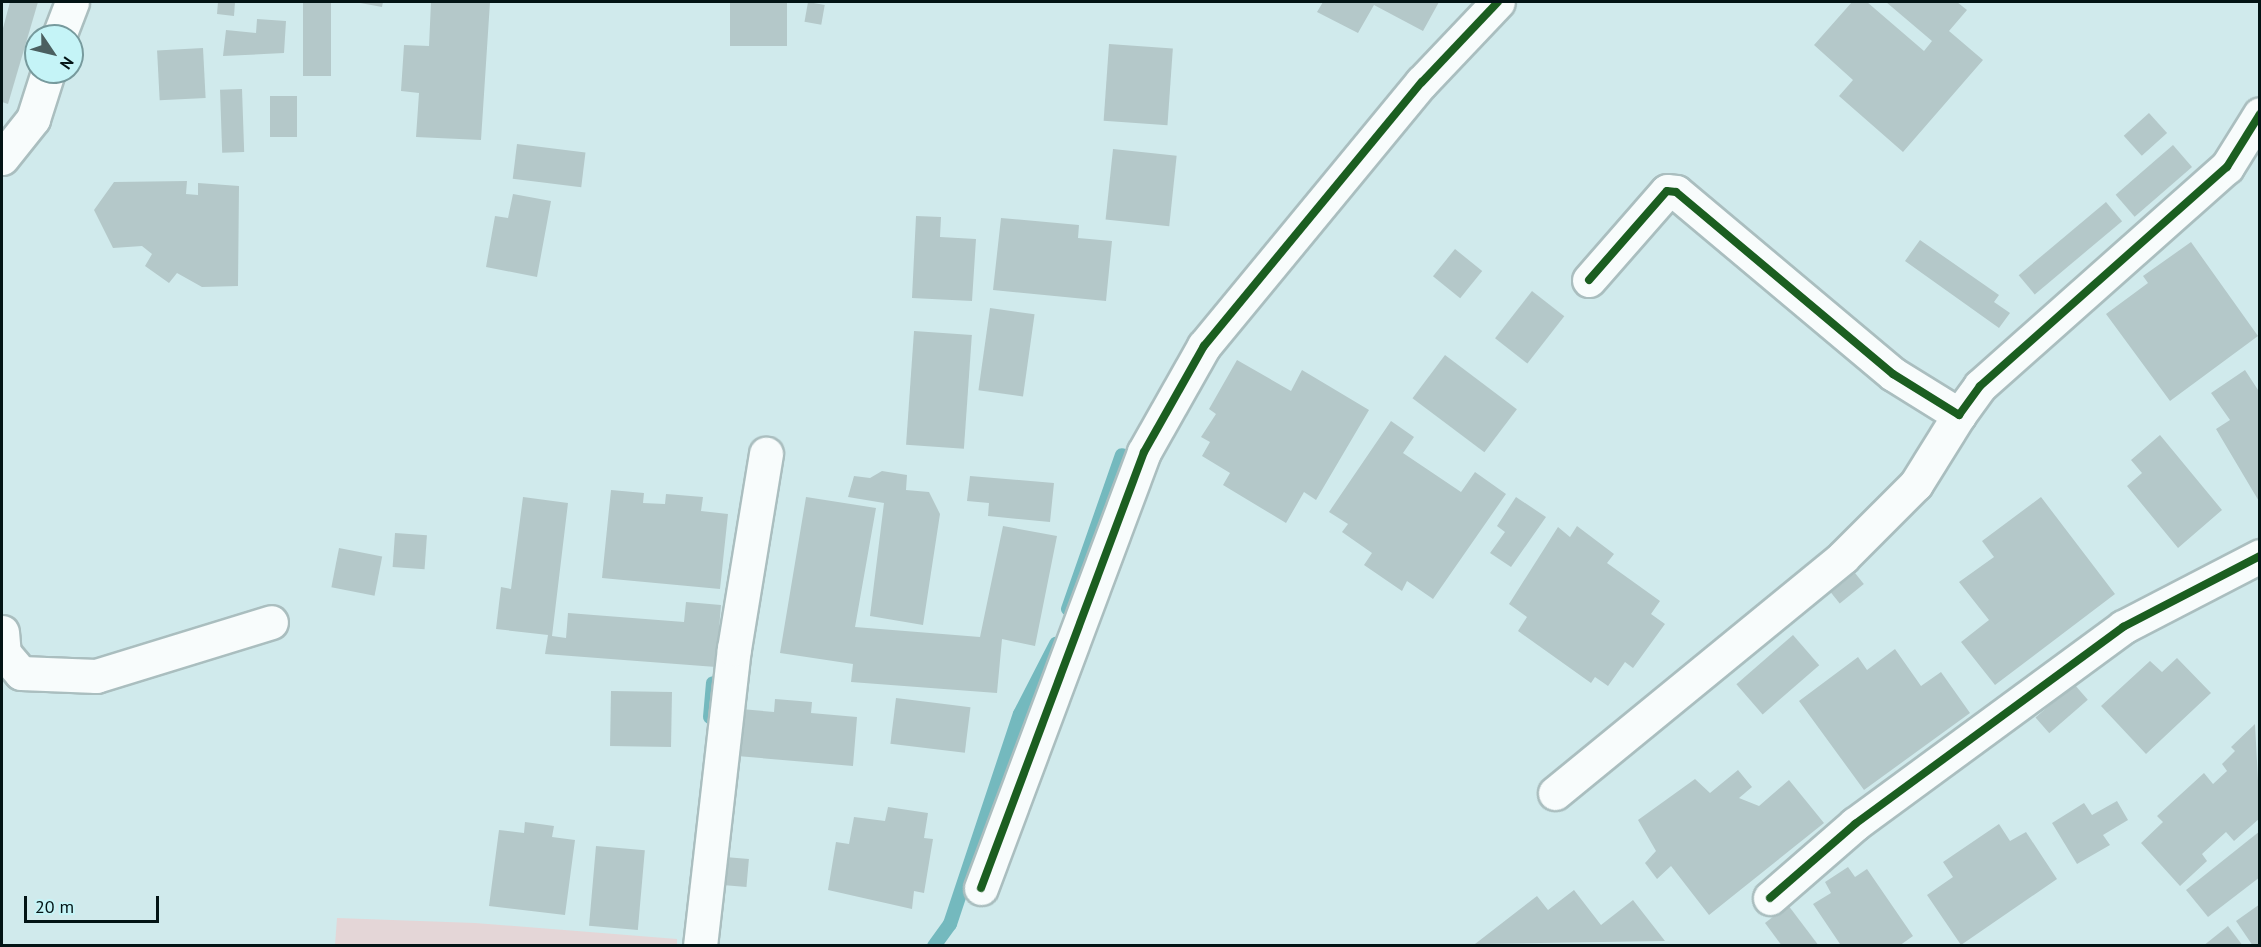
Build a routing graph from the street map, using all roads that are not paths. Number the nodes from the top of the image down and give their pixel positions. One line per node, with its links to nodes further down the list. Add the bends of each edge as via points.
1 (72, 2): 3 (street)
2 (1497, 2): 14 (street, via 1422,82 1204,346 1144,452)
3 (64, 24)
4 (44, 84): 6 (street, via 33,119)
5 (2259, 114): 8 (street, via 2227,167 1980,386)
6 (2, 158)
7 (1589, 280): 8 (street, via 1667,191 1676,192 1893,374)
8 (1959, 414): 13 (street, via 1916,484 1843,557)
9 (766, 454): 16 (street, via 734,649)
10 (2259, 556): 15 (street, via 2122,627 1863,818)
11 (271, 622): 12 (street, via 96,676 21,673 3,653)
12 (2, 632)
13 (1555, 793)
14 (981, 888)
15 (1770, 898)
16 (700, 945)

